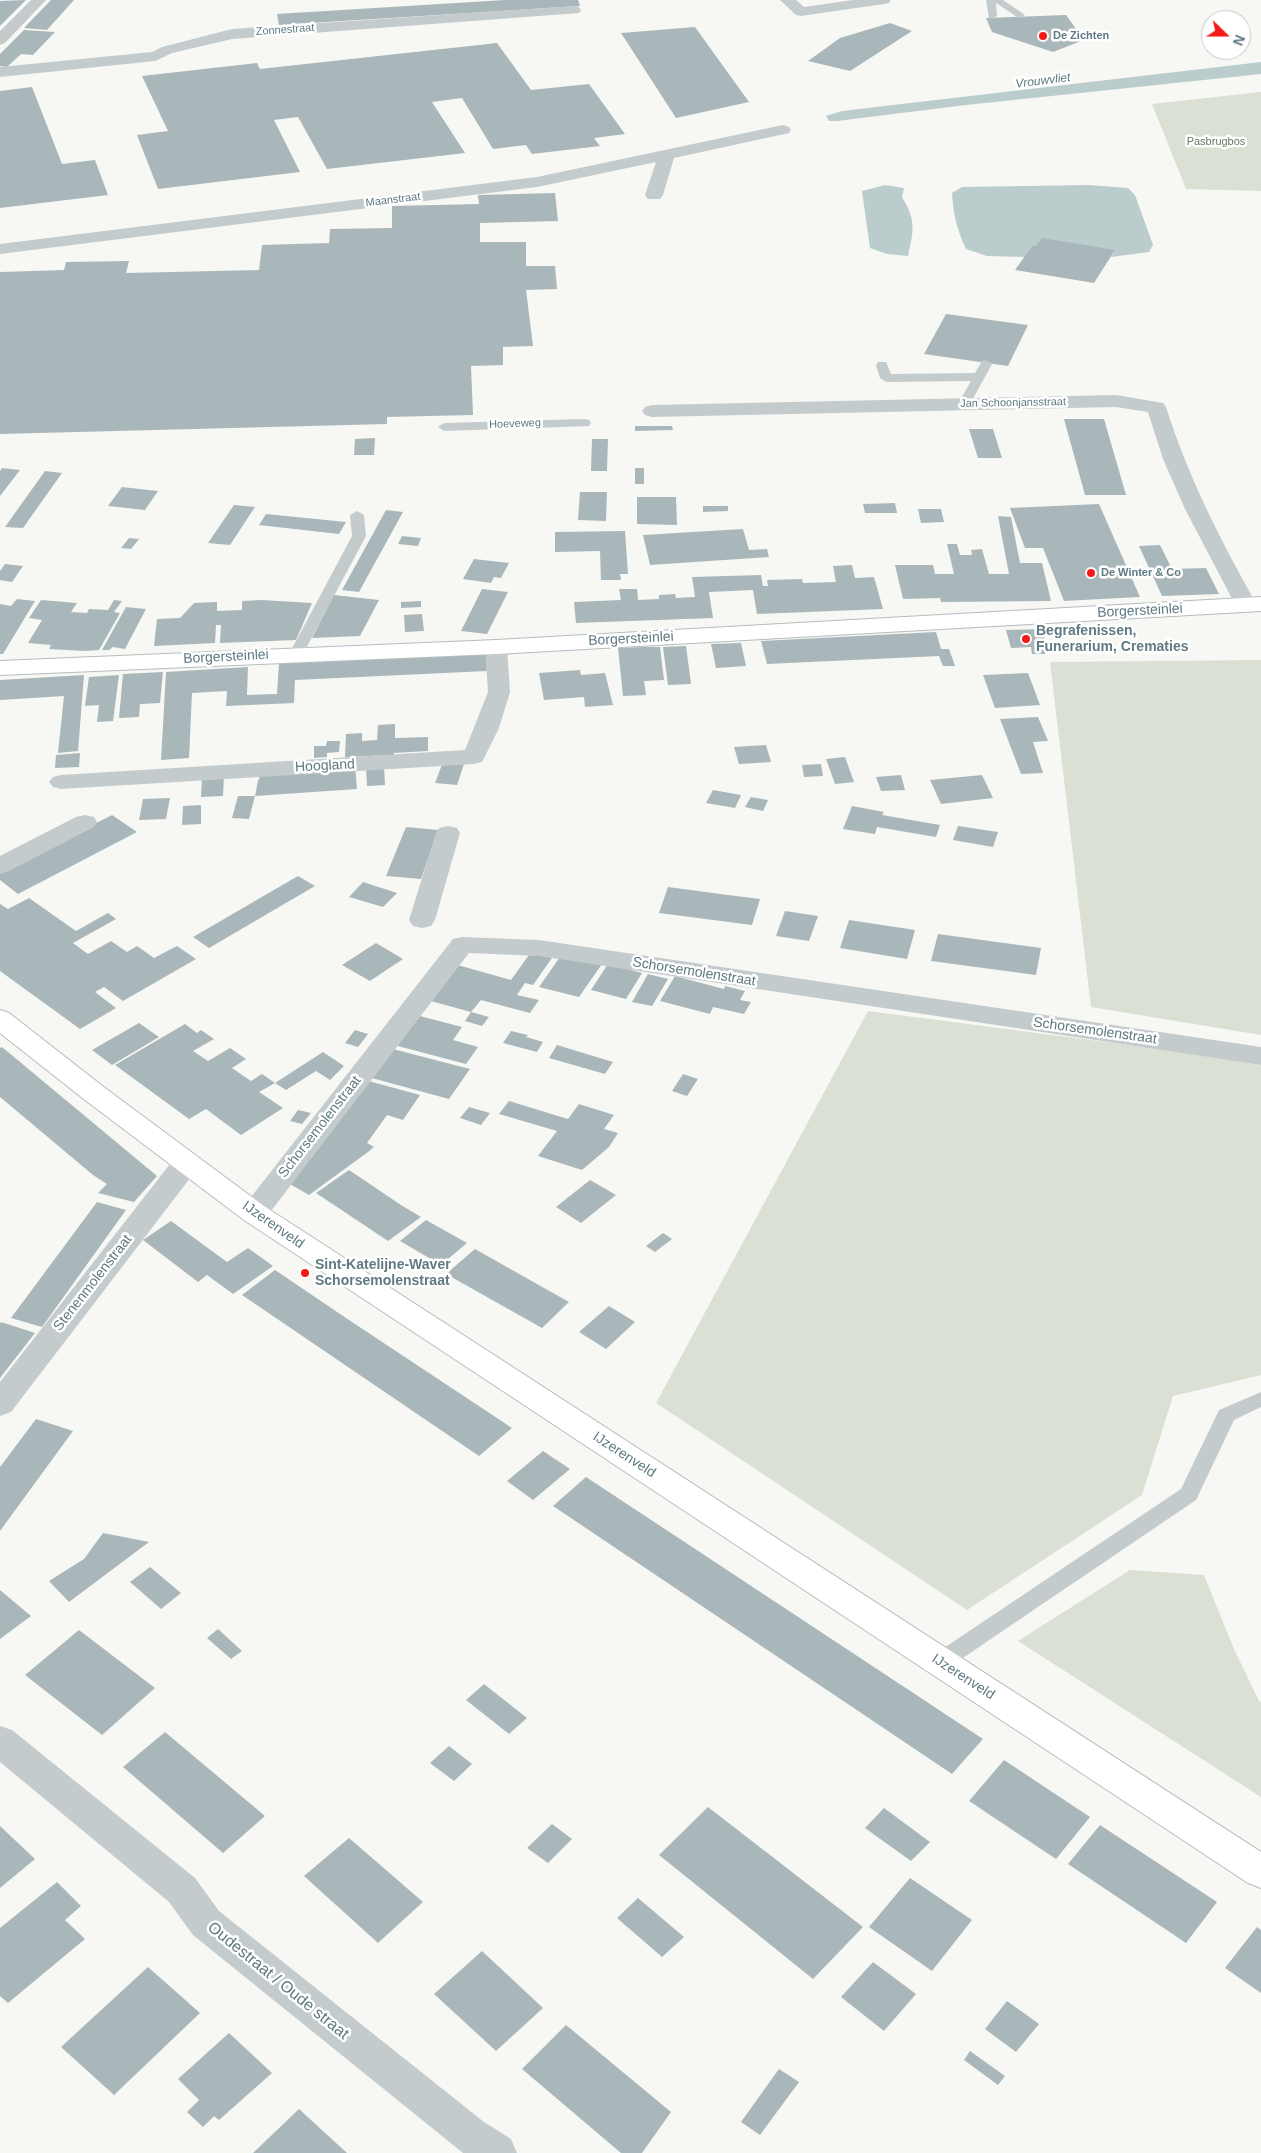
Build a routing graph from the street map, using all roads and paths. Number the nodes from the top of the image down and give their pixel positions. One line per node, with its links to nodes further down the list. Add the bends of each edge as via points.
1 (39, 0): 9 (street)
2 (787, 0): 3 (street, via 802,12)
3 (884, 0)
4 (991, 0): 8 (lane)
5 (998, 0): 7 (lane)
6 (574, 10): 10 (street, Zonnestraat, via 232,34 155,56)
7 (1020, 15)
8 (992, 16)
9 (0, 40)
10 (0, 72)
11 (783, 130): 12 (street, Maanstraat)
12 (667, 154): 13 (street); 14 (street, Maanstraat, via 537,182)
13 (654, 195)
14 (0, 249)
15 (986, 364): 17 (lane)
16 (882, 365): 17 (lane, via 886,378)
17 (979, 377): 18 (lane)
18 (964, 404): 19 (street, Jan Schoonjansstraat); 23 (street, Jan Schoonjansstraat, via 1116,401 1156,407 1181,479 1212,545)
19 (652, 411)
20 (585, 422): 21 (lane, Hoeveweg)
21 (444, 427)
22 (357, 515): 25 (lane, via 359,536)
23 (1254, 605): 24 (street, Borgersteinlei)
24 (496, 647): 25 (street, Borgersteinlei); 27 (street, Hoogland, via 499,692 474,757)
25 (296, 654): 26 (street, Borgersteinlei)
26 (0, 668)
27 (61, 782)
28 (85, 822): 30 (street)
29 (448, 833): 31 (street)
30 (0, 866)
31 (422, 920)
32 (0, 1019): 34 (street, IJzerenveld)
33 (1261, 1056): 35 (street, Schorsemolenstraat, via 539,948 462,945)
34 (187, 1162): 35 (street, IJzerenveld); 37 (street, Stenenmolenstraat)
35 (254, 1213): 38 (street, IJzerenveld)
36 (1261, 1399): 38 (lane, via 1226,1415 1189,1494)
37 (0, 1404)
38 (940, 1662): 40 (street, IJzerenveld)
39 (0, 1741): 41 (street, Oudestraat / Oude straat, via 182,1890 206,1923 470,2135)
40 (1261, 1872)
41 (497, 2153)

